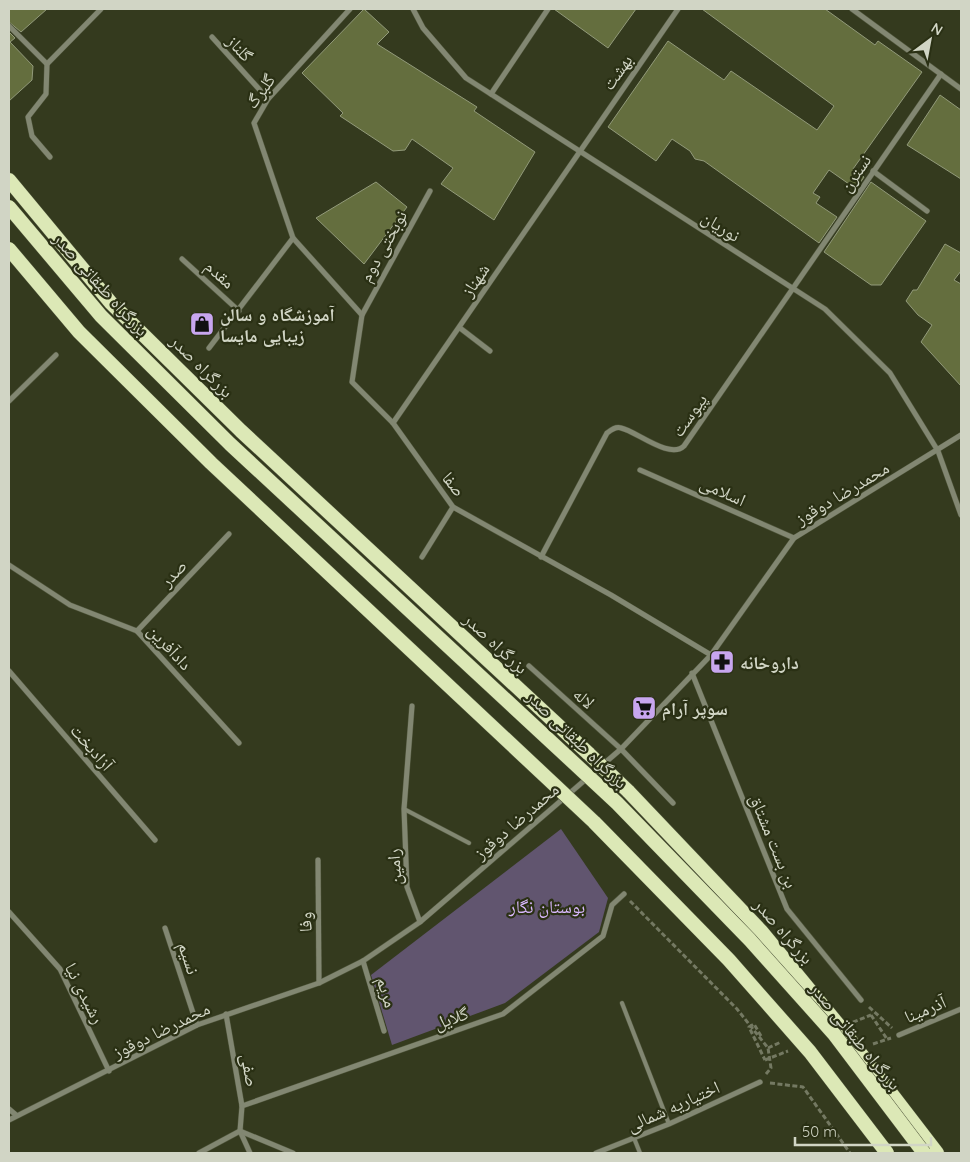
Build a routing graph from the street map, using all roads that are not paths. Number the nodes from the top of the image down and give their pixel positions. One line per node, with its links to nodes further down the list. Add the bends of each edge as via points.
1 (101, 9): 9 (street)
2 (350, 9): 13 (street, گلبرگ)
3 (413, 9): 12 (street, نوریان, via 423,28 466,78)
4 (548, 9): 12 (street)
5 (678, 9): 14 (street, بهشت)
6 (852, 9): 10 (street)
7 (9, 26): 9 (street)
8 (212, 37): 13 (street, گلناز)
9 (47, 64): 15 (street, via 46,94 28,117 32,136)
10 (941, 74): 11 (street); 16 (street, نسترن)
11 (961, 89)
12 (491, 94): 14 (street, نوریان)
13 (268, 99): 21 (street, گلبرگ, via 254,123)
14 (579, 152): 25 (street, نوریان); 28 (street, شهناز)
15 (50, 157)
16 (873, 172): 20 (street); 25 (street, نسترن)
17 (9, 180): 87 (highway, بزرگراه صدر, bridge, via 124,316 240,431 628,791 761,931)
18 (430, 191): 27 (street, نوبختی دوم)
19 (9, 207): 86 (highway, بزرگراه طبقاتی صدر, bridge, via 101,316 230,444 574,762 744,933 834,1034)
20 (927, 211)
21 (293, 238): 26 (street); 27 (street)
22 (9, 249): 85 (highway, bridge, via 79,332 210,463 594,822 729,960 810,1052)
23 (9, 255): 84 (highway, via 76,334 201,458 590,826 726,962 806,1054)
24 (182, 259): 26 (street, مقدم)
25 (792, 288): 35 (street, نوریان, via 825,309 890,373); 42 (street, پیوست, via 681,449 656,446 620,427 607,433)
26 (239, 311): 29 (street)
27 (362, 315): 33 (street, صفا, via 352,382)
28 (460, 328): 30 (street); 33 (street, شهناز)
29 (209, 348)
30 (490, 351)
31 (56, 355): 32 (street)
32 (9, 401)
33 (393, 423): 37 (street, صفا)
34 (961, 435): 35 (street, محمدرضا دوقوز)
35 (938, 451): 38 (street, نوریان); 40 (street, محمدرضا دوقوز)
36 (640, 470): 40 (street, اسلامی)
37 (453, 507): 41 (street); 42 (street, صفا)
38 (961, 514)
39 (229, 534): 44 (street, صدر)
40 (794, 538): 45 (street, محمدرضا دوقوز)
41 (422, 557)
42 (541, 557): 45 (street, صفا)
43 (9, 567): 44 (street, دادآفرین, via 70,605)
44 (137, 631): 50 (street, دادآفرین)
45 (711, 655): 48 (street, محمدرضا دوقوز)
46 (529, 666): 51 (street, لاله)
47 (9, 671): 54 (street, آزادبخت)
48 (692, 674): 51 (street, محمدرضا دوقوز); 63 (street, بن بست مشتاق, via 787,910)
49 (412, 706): 53 (street, رامین)
50 (239, 743)
51 (621, 749): 52 (street, لاله); 59 (street, محمدرضا دوقوز)
52 (673, 803)
53 (404, 809): 55 (lane); 59 (street, رامین, via 407,887)
54 (155, 840)
55 (469, 843)
56 (318, 860): 62 (street, وفا)
57 (624, 894): 72 (street, گلایل, via 612,905 603,936 504,1014)
58 (9, 912): 70 (street, رشیدی نیا, via 60,969)
59 (420, 922): 61 (street, محمدرضا دوقوز)
60 (165, 928): 67 (street, نسیم)
61 (363, 961): 62 (street, محمدرضا دوقوز); 68 (street, مریم)
62 (319, 983): 66 (street, محمدرضا دوقوز)
63 (861, 1000)
64 (622, 1003): 76 (lane)
65 (961, 1009): 69 (street, آذرمینا)
66 (226, 1014): 67 (street, محمدرضا دوقوز); 72 (street, صفی)
67 (197, 1025): 70 (street, محمدرضا دوقوز)
68 (384, 1032)
69 (899, 1035)
70 (109, 1071): 74 (street, محمدرضا دوقوز)
71 (760, 1082): 76 (street, اختیاریه شمالی)
72 (242, 1106): 77 (street, صفی)
73 (9, 1109): 74 (street)
74 (16, 1115): 75 (street, محمدرضا دوقوز)
75 (9, 1120)
76 (669, 1124): 78 (street, اختیاریه شمالی)
77 (240, 1131): 79 (street); 80 (street); 81 (street)
78 (634, 1138): 82 (street, اختیاریه شمالی); 83 (lane)
79 (199, 1153)
80 (250, 1153)
81 (294, 1153)
82 (596, 1153)
83 (640, 1153)
84 (881, 1153)
85 (887, 1153)
86 (924, 1153)
87 (938, 1153)

